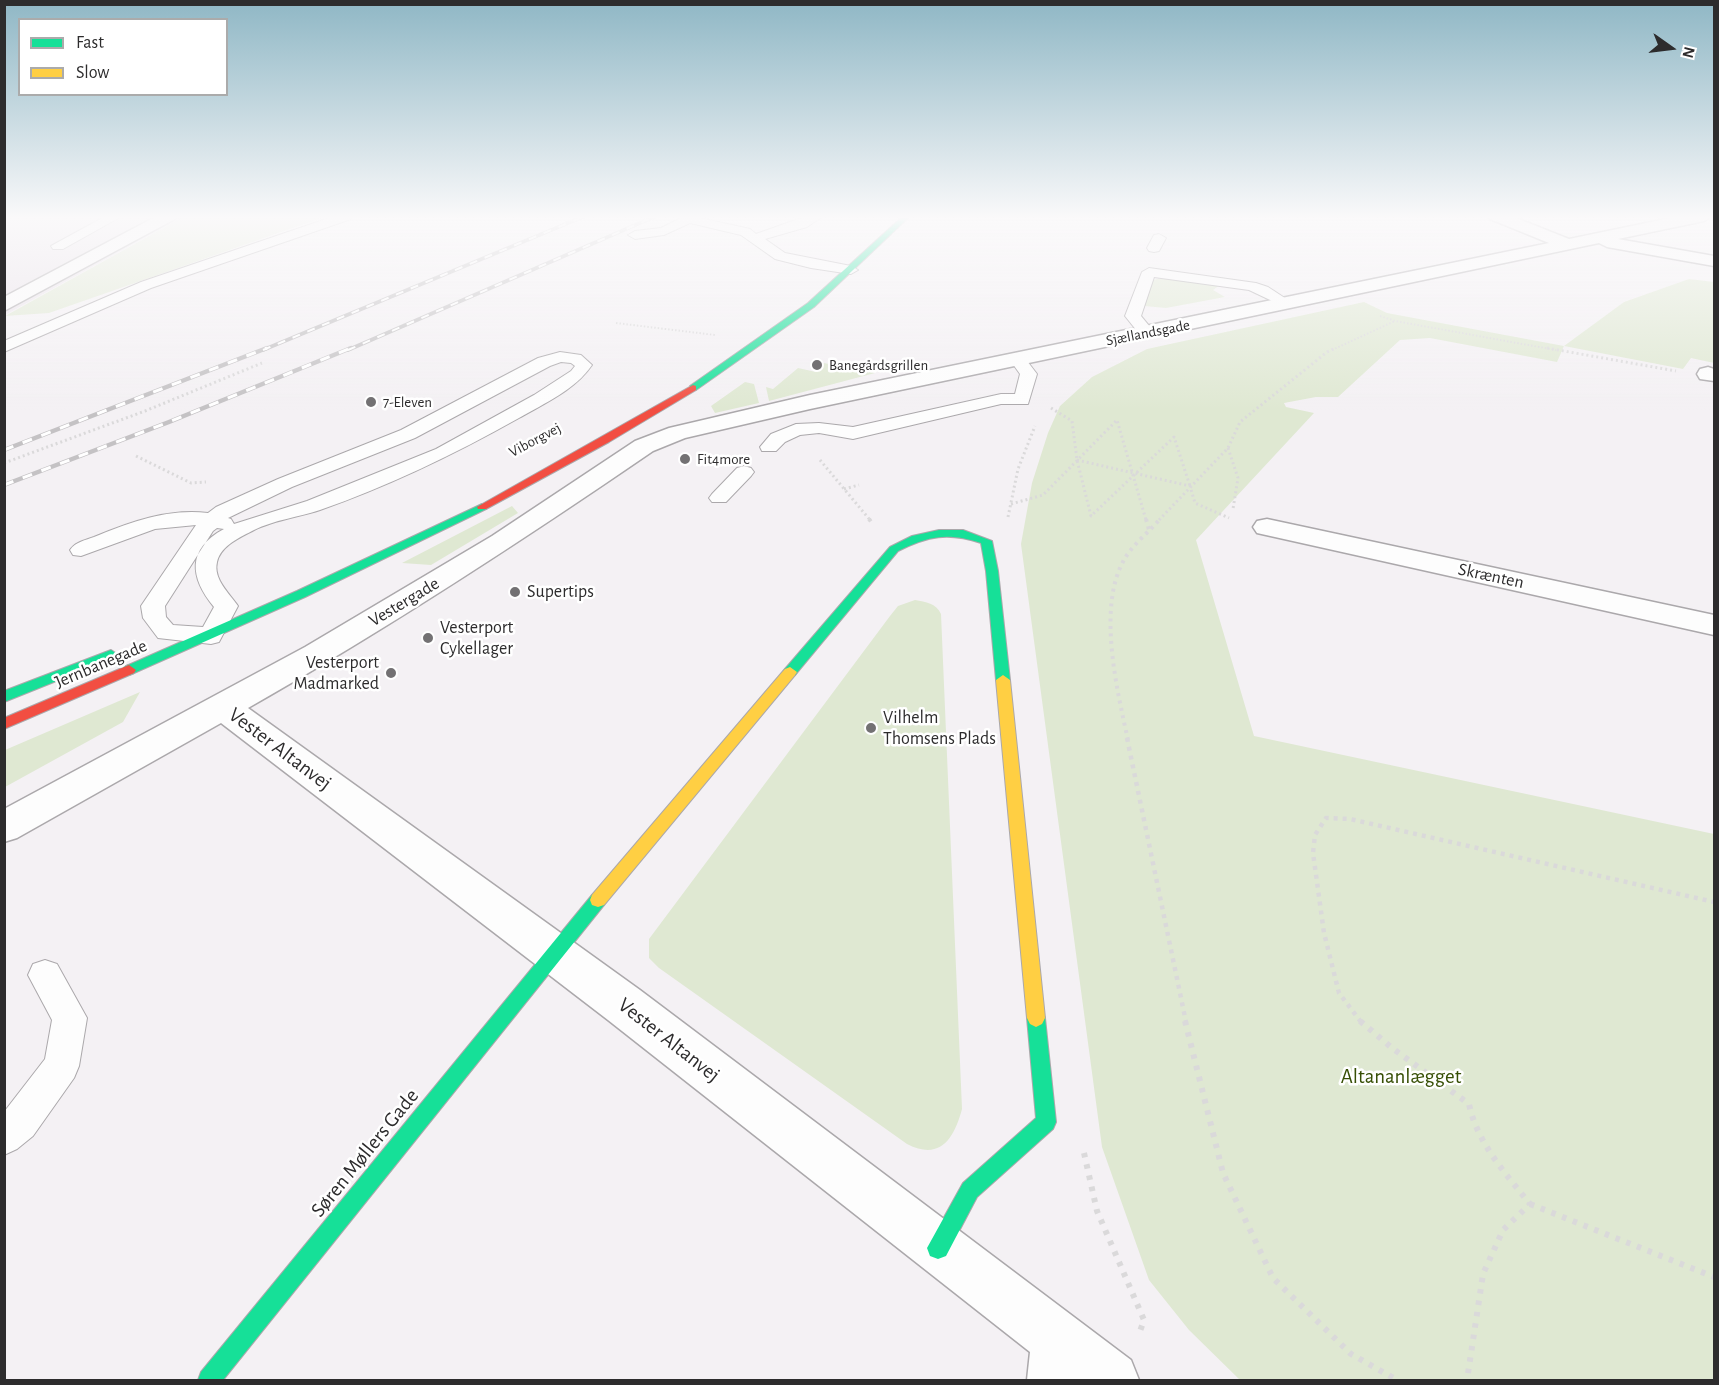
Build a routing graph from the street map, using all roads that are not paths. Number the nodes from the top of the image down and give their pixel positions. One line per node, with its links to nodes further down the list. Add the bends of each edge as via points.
1 (49, 281): 8 (street)
2 (159, 281): 10 (lane)
3 (838, 281): 20 (main road, Viborgvej, via 756,346 576,458 385,556)
4 (1144, 281): 9 (lane, via 1133,316)
5 (1220, 281): 7 (lane, via 1263,290)
6 (1396, 281): 7 (street, Sjællandsgade)
7 (1287, 304): 9 (street, Sjællandsgade)
8 (4, 305)
9 (1147, 333): 11 (street, Sjællandsgade)
10 (4, 347)
11 (1018, 360): 12 (street, Sjællandsgade); 13 (lane, via 1029,374 1022,400 1001,399 854,433 808,428 786,433)
12 (810, 402): 24 (street, Vestergade, via 677,433 644,447 437,583)
13 (774, 443)
14 (744, 472): 15 (lane)
15 (719, 498)
16 (212, 520): 18 (lane); 18 (lane, via 237,504 408,434 544,362 560,357 575,358 584,364 577,375 540,399 442,453 314,504); 19 (lane, via 156,522); 20 (lane, via 153,606 161,635)
17 (1267, 527): 21 (street, Skrænten)
18 (238, 528): 20 (lane, via 213,549 206,562 206,574 215,592)
19 (81, 550)
20 (215, 616): 25 (main road, Jernbanegade)
21 (1714, 625)
22 (123, 650): 23 (main road, Jernbanegade)
23 (4, 698)
24 (222, 706): 26 (street, Vestergade); 27 (street, Vester Altanvej)
25 (4, 724)
26 (4, 827)
27 (554, 952): 30 (street, Vester Altanvej); 30 (main road, via 894,549 943,532 974,534 986,541 1046,1122 970,1190); 32 (main road, Søren Møllers Gade)
28 (45, 975): 29 (lane, via 70,1018 61,1066 20,1123)
29 (4, 1136)
30 (938, 1248): 31 (street, Vester Altanvej)
31 (1057, 1361): 33 (street, Vester Altanvej)
32 (209, 1380)
33 (1111, 1380)

